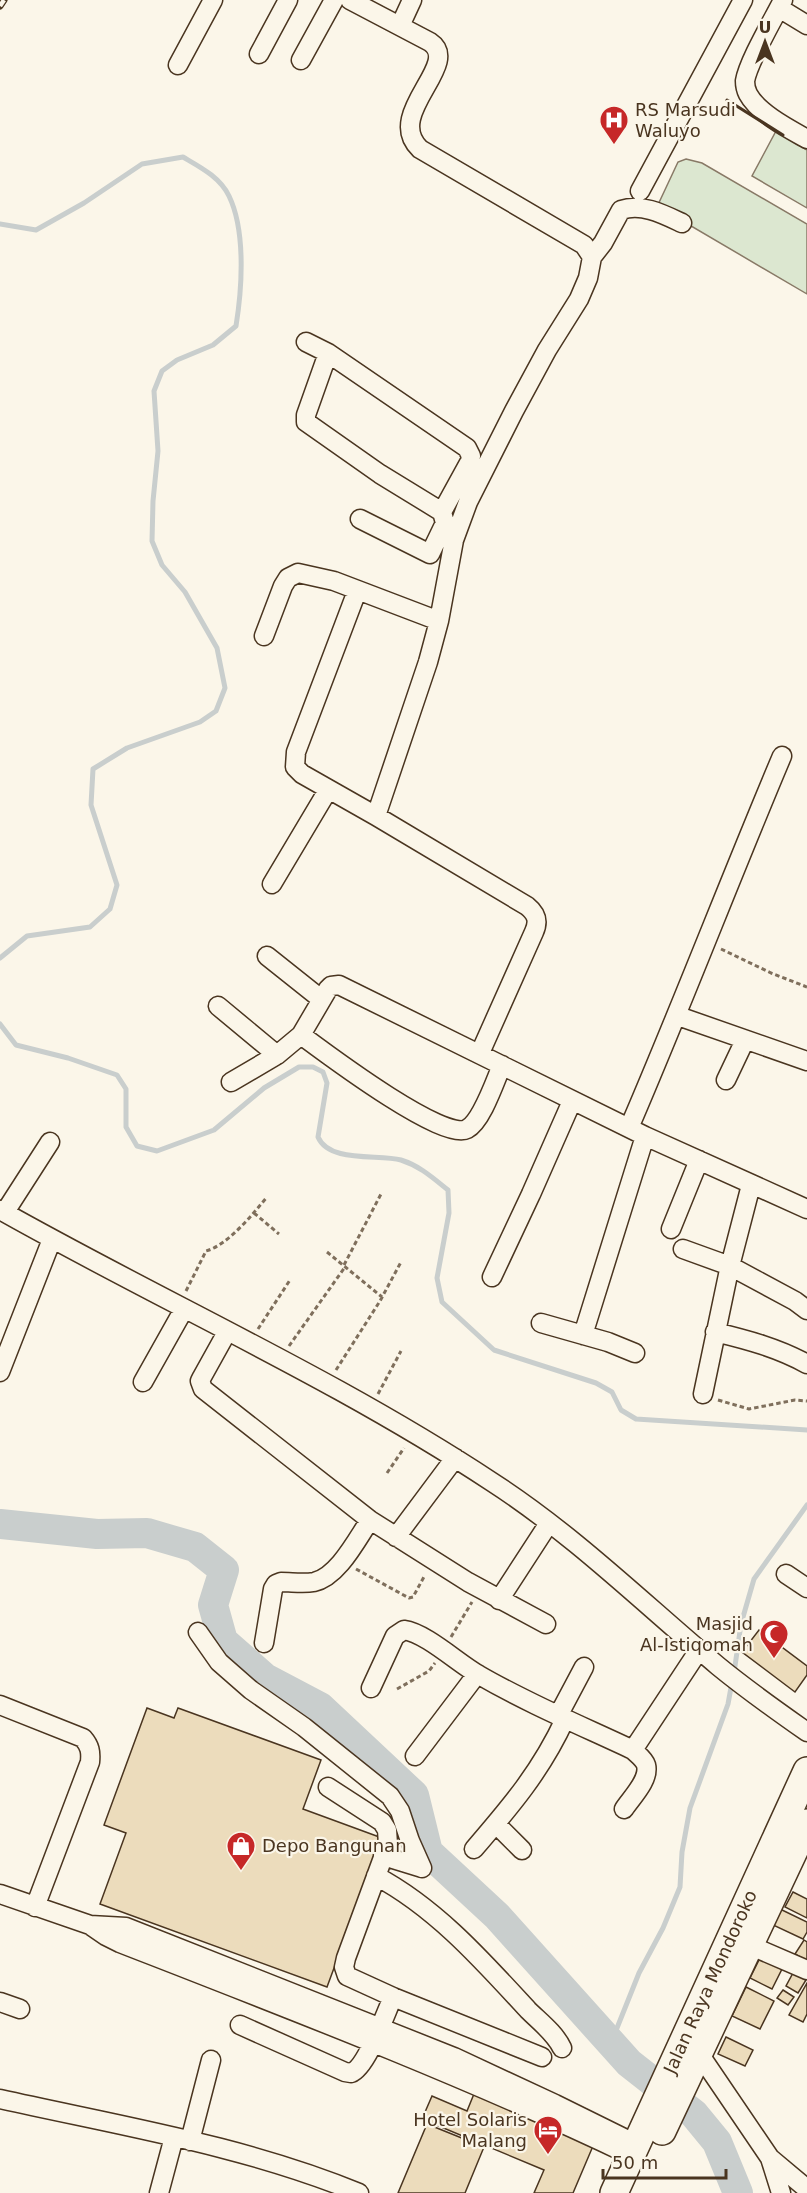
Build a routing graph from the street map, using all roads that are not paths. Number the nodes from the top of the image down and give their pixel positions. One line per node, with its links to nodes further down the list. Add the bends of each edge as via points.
1 (213, 0): 12 (street)
2 (288, 0): 10 (street)
3 (334, 0): 11 (street)
4 (350, 0): 9 (street)
5 (412, 0): 9 (street)
6 (743, 0): 14 (street)
7 (781, 4): 8 (street); 13 (street, via 751,65 745,87 758,107)
8 (807, 25)
9 (400, 26): 16 (street, via 435,46 439,53 409,123 414,144 579,242)
10 (258, 54)
11 (301, 60)
12 (178, 65)
13 (807, 140)
14 (640, 191)
15 (682, 223): 16 (street, via 639,207 621,210)
16 (592, 257): 19 (street, via 591,272 579,299)
17 (306, 342): 18 (street)
18 (328, 353): 19 (street, via 467,448); 21 (street, via 306,422)
19 (471, 478): 20 (street)
20 (461, 498): 21 (street); 24 (street)
21 (442, 512): 22 (street, via 446,523 430,554)
22 (360, 519)
23 (357, 591): 24 (street); 25 (street, via 305,573 292,575 283,586); 27 (street, via 295,756 298,771)
24 (439, 621): 28 (street)
25 (264, 636)
26 (782, 756): 33 (street)
27 (328, 790): 28 (street); 29 (street)
28 (376, 816): 36 (street, via 535,914 534,932)
29 (272, 884)
30 (267, 957): 31 (street)
31 (321, 999): 34 (street); 36 (street, via 331,986 339,985)
32 (218, 1006): 37 (street)
33 (678, 1016): 35 (street); 43 (street)
34 (301, 1035): 37 (street); 39 (street, via 428,1121 457,1131 476,1120)
35 (744, 1040): 38 (street); 40 (street)
36 (480, 1053): 39 (street)
37 (277, 1054): 41 (street)
38 (807, 1061)
39 (502, 1065): 42 (street)
40 (726, 1080)
41 (231, 1082)
42 (572, 1101): 43 (street); 53 (street)
43 (637, 1132): 45 (street); 60 (street)
44 (50, 1142): 48 (street)
45 (699, 1160): 46 (street); 49 (street)
46 (751, 1185): 47 (street); 52 (street)
47 (807, 1209)
48 (2, 1211): 50 (street)
49 (671, 1229)
50 (52, 1239): 54 (street); 57 (street)
51 (683, 1249): 52 (street)
52 (730, 1266): 55 (street); 59 (street)
53 (492, 1277)
54 (181, 1307): 58 (street); 64 (street)
55 (807, 1311)
56 (541, 1323): 60 (street)
57 (8, 1328): 63 (street)
58 (227, 1332): 66 (street); 67 (street, via 200,1381 203,1389)
59 (715, 1332): 62 (street, via 755,1341); 65 (street)
60 (583, 1335): 61 (street)
61 (634, 1353)
62 (807, 1365)
63 (0, 1372)
64 (143, 1382)
65 (703, 1394)
66 (455, 1458): 68 (street); 69 (street)
67 (370, 1520): 69 (street); 75 (street, via 325,1579 276,1584)
68 (549, 1523): 72 (street); 76 (street)
69 (396, 1537): 72 (street)
70 (786, 1574): 71 (street)
71 (807, 1588)
72 (500, 1600): 73 (street)
73 (546, 1624)
74 (198, 1632): 92 (street, via 219,1662 251,1690 304,1727 396,1802 423,1868)
75 (264, 1643)
76 (699, 1650): 82 (street); 83 (street)
77 (584, 1667): 81 (street)
78 (477, 1674): 79 (street, via 404,1630 395,1636); 81 (street); 84 (street)
79 (371, 1688)
80 (0, 1705): 95 (street, via 83,1738 91,1753)
81 (562, 1717): 83 (street); 89 (street, via 539,1769)
82 (807, 1732)
83 (633, 1750): 87 (street, via 644,1761 646,1772)
84 (415, 1756)
85 (807, 1771): 107 (highway, Jalan Raya Mondoroko)
86 (328, 1788): 92 (street, via 385,1826 388,1844)
87 (624, 1809)
88 (807, 1823): 96 (highway, Jalan Raya Mondoroko)
89 (496, 1824): 90 (street); 91 (street)
90 (474, 1849)
91 (522, 1850)
92 (383, 1856): 93 (street)
93 (376, 1876): 98 (street, via 344,1967 347,1976); 103 (street, via 438,1918)
94 (0, 1894): 95 (street)
95 (34, 1907): 102 (street, via 90,1925 120,1943)
96 (749, 1945): 97 (street); 104 (highway, Jalan Raya Mondoroko)
97 (807, 1970)
98 (385, 1994): 102 (street); 105 (street)
99 (0, 2002): 100 (street)
100 (20, 2009)
101 (240, 2025): 102 (street, via 345,2072 355,2071)
102 (369, 2031): 109 (street, via 470,2081 574,2121)
103 (562, 2048)
104 (698, 2052): 107 (highway, Jalan Raya Mondoroko); 111 (street)
105 (542, 2057)
106 (211, 2060): 110 (street)
107 (680, 2069): 109 (highway, Jalan Raya Mondoroko)
108 (0, 2099): 110 (street)
109 (643, 2138): 115 (highway, Jalan Raya Mondoroko); 116 (highway, Jalan Raya Mondoroko)
110 (182, 2139): 113 (street); 114 (street, via 261,2158)
111 (770, 2158): 112 (street); 117 (street)
112 (807, 2188)
113 (159, 2193)
114 (359, 2193)
115 (614, 2193)
116 (634, 2193)
117 (781, 2193)

